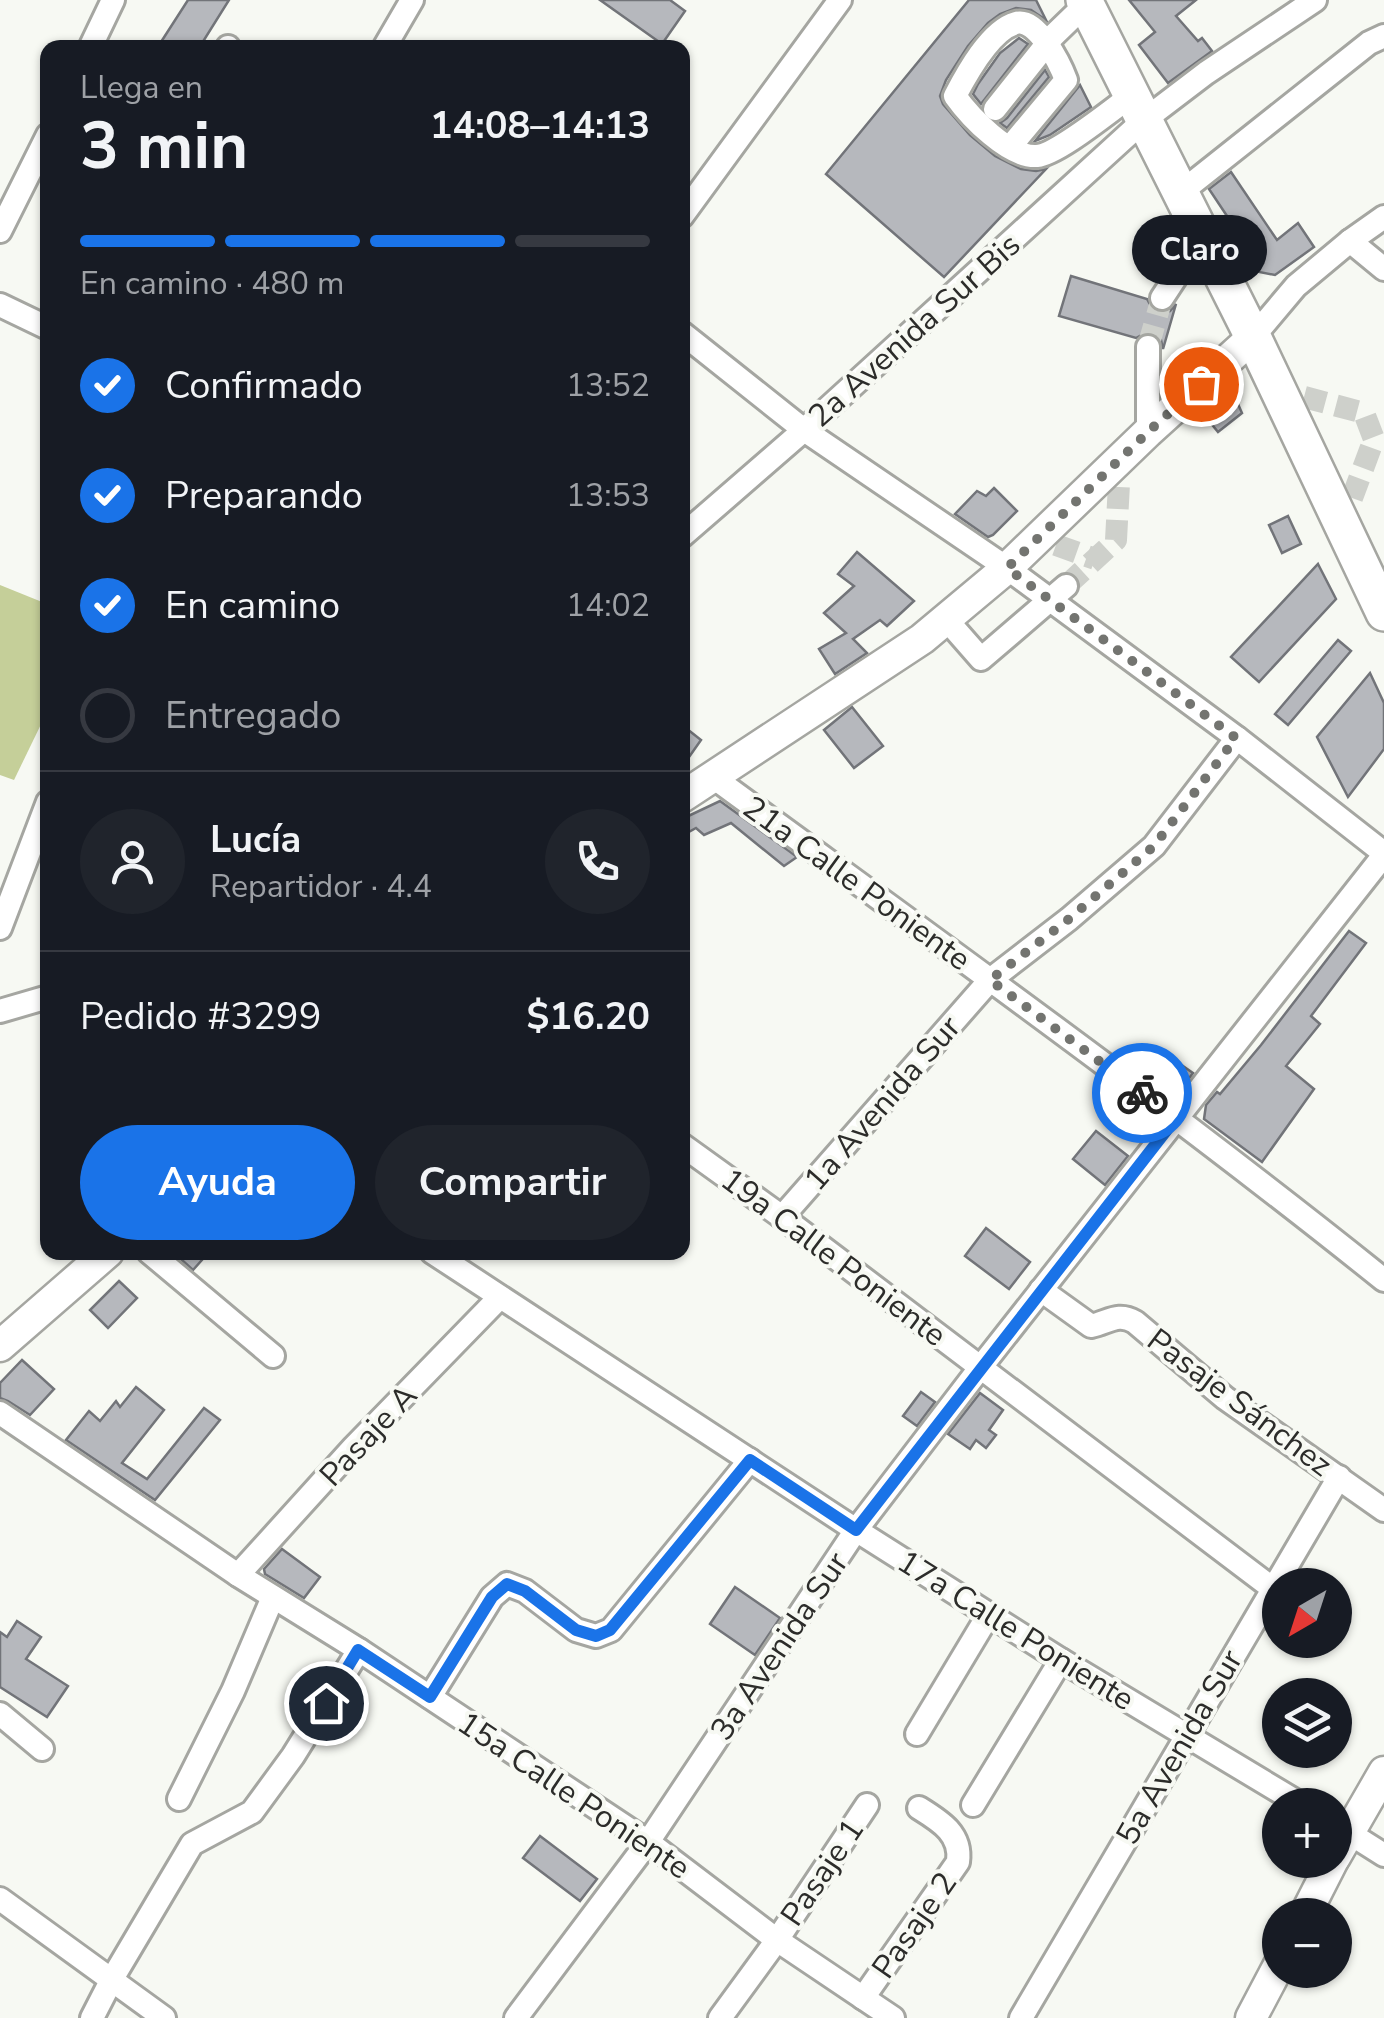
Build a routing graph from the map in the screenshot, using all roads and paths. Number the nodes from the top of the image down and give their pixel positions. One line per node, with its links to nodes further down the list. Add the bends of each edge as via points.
1 (113, 0): 7 (street)
2 (412, 0): 8 (street)
3 (840, 0): 15 (street)
4 (1315, 0): 11 (street, via 1206,73)
5 (1085, 2): 9 (street); 11 (highway)
6 (1384, 36): 14 (street)
7 (94, 40)
8 (389, 40)
9 (1047, 44): 10 (street); 12 (street, via 1066,80); 12 (street, via 1016,22 970,66 955,96)
10 (995, 109)
11 (1137, 109): 12 (street, via 1052,152 1034,156); 14 (highway); 27 (street, 2a Avenida Sur Bis)
12 (1010, 147)
13 (40, 151): 17 (street)
14 (1180, 194): 18 (highway)
15 (690, 205)
16 (1384, 217): 19 (street)
17 (0, 232)
18 (1202, 237): 21 (street); 24 (highway)
19 (1350, 241): 20 (street); 24 (street, via 1296,286)
20 (1384, 270)
21 (1162, 298)
22 (0, 304): 23 (street)
23 (40, 324)
24 (1253, 337): 28 (main road); 32 (highway, via 1291,394 1347,511)
25 (690, 339): 27 (street)
26 (1148, 347): 28 (street)
27 (804, 430): 29 (street, 2a Avenida Sur Bis); 30 (street)
28 (1148, 432): 30 (main road, via 1047,542)
29 (690, 529)
30 (1007, 568): 31 (street); 33 (main road)
31 (1058, 593): 33 (street, via 981,660); 34 (street)
32 (1384, 613)
33 (946, 619): 35 (main road)
34 (1236, 738): 38 (street); 40 (street, 1a Avenida Sur, via 1154,846)
35 (713, 776): 36 (main road); 40 (street, 21a Calle Poniente)
36 (690, 792)
37 (40, 823): 39 (street)
38 (1384, 854): 43 (street, 3a Avenida Sur)
39 (0, 928)
40 (990, 980): 43 (street, 21a Calle Poniente); 45 (street, 1a Avenida Sur)
41 (40, 999): 42 (street)
42 (0, 1011)
43 (1176, 1118): 49 (street, 21a Calle Poniente); 50 (street, 3a Avenida Sur)
44 (690, 1151): 45 (street, 19a Calle Poniente)
45 (782, 1218): 54 (street, 19a Calle Poniente)
46 (99, 1260): 52 (main road)
47 (158, 1260): 53 (street)
48 (444, 1260): 51 (street, 17a Calle Poniente)
49 (1384, 1280)
50 (1041, 1290): 54 (street, 3a Avenida Sur); 57 (street, Pasaje Sánchez, via 1085,1324 1126,1316 1225,1398)
51 (500, 1297): 56 (street, 17a Calle Poniente); 61 (street, Pasaje A)
52 (0, 1346)
53 (273, 1356)
54 (980, 1368): 59 (street, 3a Avenida Sur); 62 (street, 19a Calle Poniente)
55 (0, 1414): 61 (street, 15a Calle Poniente)
56 (750, 1460): 59 (street, 17a Calle Poniente); 68 (street, via 610,1630 596,1636 576,1630 507,1584 492,1597)
57 (1339, 1477): 58 (street, Pasaje Sánchez); 60 (street, 5a Avenida Sur)
58 (1384, 1510)
59 (856, 1530): 65 (street, 17a Calle Poniente); 80 (street, 3a Avenida Sur)
60 (1284, 1568)
61 (238, 1575): 63 (street, 15a Calle Poniente)
62 (1262, 1580)
63 (274, 1597): 66 (street, 15a Calle Poniente); 75 (street)
64 (1262, 1605): 71 (street, 5a Avenida Sur)
65 (989, 1614): 67 (street, 17a Calle Poniente); 70 (street)
66 (358, 1650): 68 (street, 15a Calle Poniente); 85 (street, via 252,1812 192,1844)
67 (1062, 1660): 71 (street, 17a Calle Poniente); 77 (street)
68 (430, 1697): 80 (street, 15a Calle Poniente)
69 (0, 1714): 72 (street)
70 (918, 1734)
71 (1186, 1735): 74 (street, 17a Calle Poniente); 92 (street, 5a Avenida Sur)
72 (42, 1748)
73 (1384, 1772): 79 (main road)
74 (1274, 1788)
75 (179, 1799)
76 (867, 1805): 84 (street, Pasaje 1)
77 (974, 1805)
78 (919, 1808): 87 (street, Pasaje 2, via 942,1822 960,1852)
79 (1352, 1821)
80 (648, 1842): 84 (street, 15a Calle Poniente); 90 (street, 3a Avenida Sur)
81 (1352, 1847): 82 (street)
82 (1384, 1855)
83 (0, 1899): 85 (street)
84 (777, 1940): 87 (street, 15a Calle Poniente); 91 (street, Pasaje 1)
85 (112, 1979): 88 (street); 89 (street)
86 (1267, 1988): 93 (main road)
87 (880, 2011)
88 (92, 2018)
89 (164, 2018)
90 (516, 2018)
91 (720, 2018)
92 (1021, 2018)
93 (1251, 2018)

